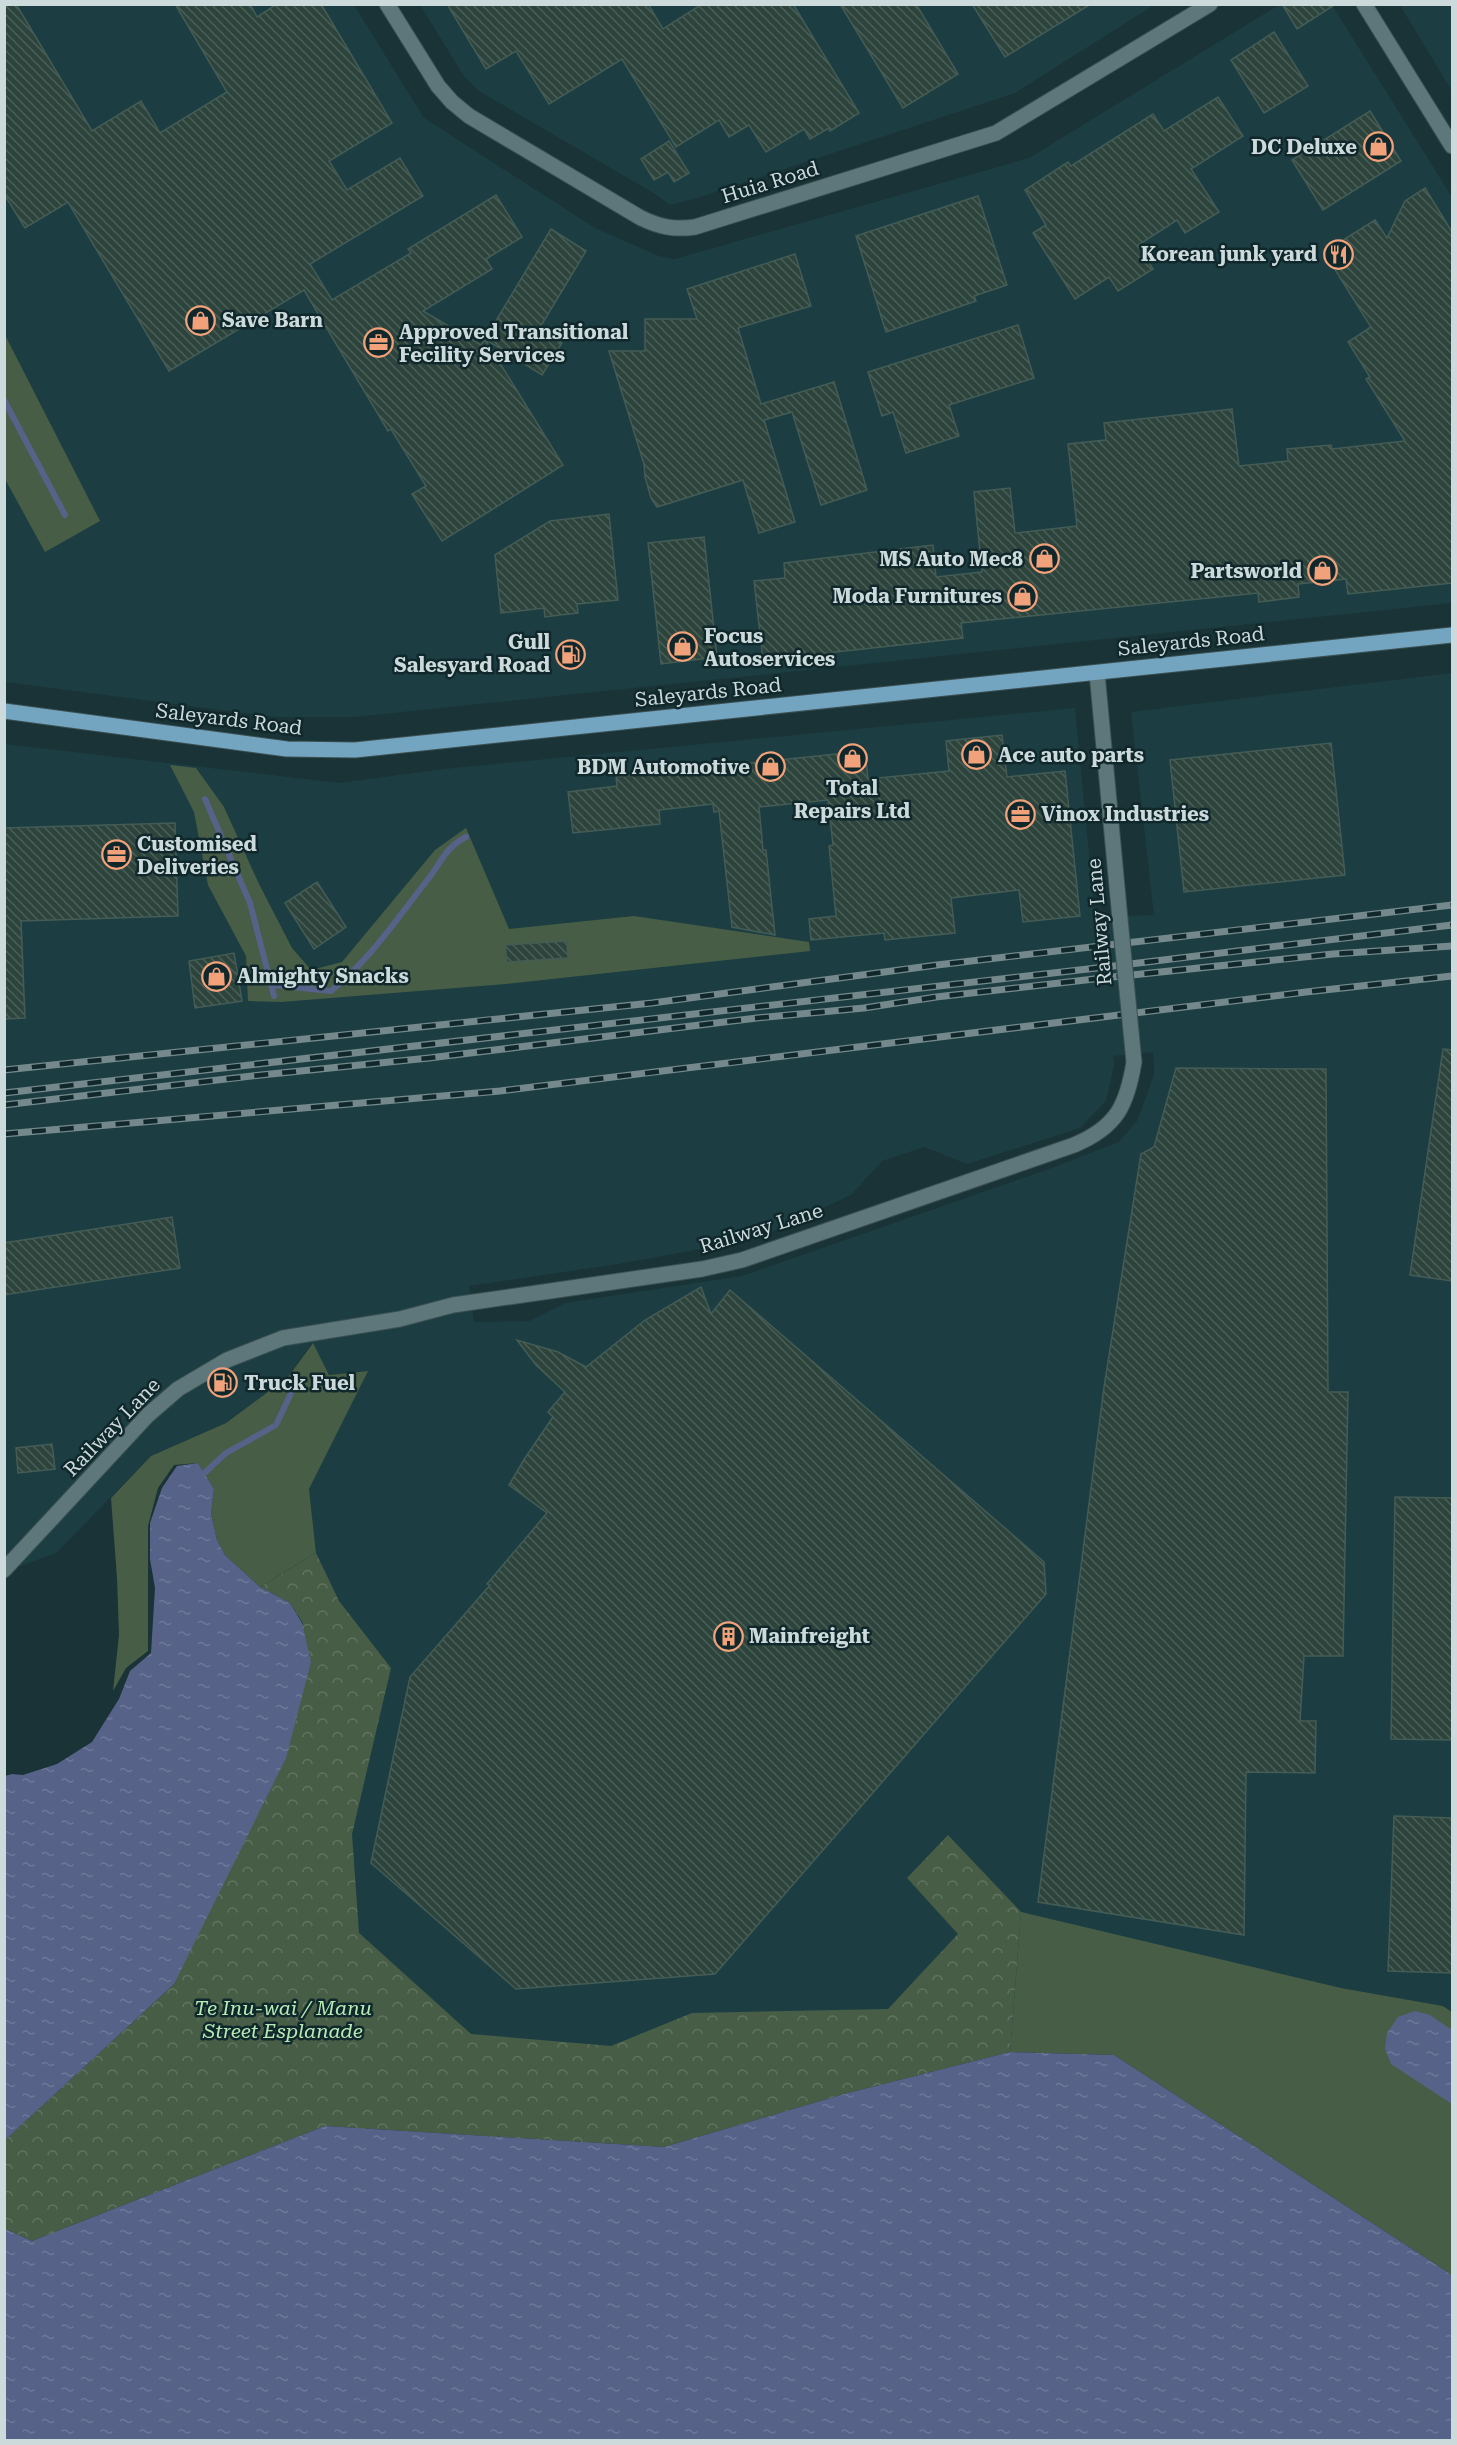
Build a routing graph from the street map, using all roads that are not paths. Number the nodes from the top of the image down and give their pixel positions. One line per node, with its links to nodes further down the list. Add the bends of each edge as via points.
1 (387, 4): 2 (street, Huia Road, via 438,86 469,116 640,218 678,230 996,134)
2 (1210, 4)
3 (1364, 4): 4 (street)
4 (1452, 146)
5 (1452, 635): 6 (main road, Saleyards Road)
6 (1097, 672): 7 (main road, Saleyards Road, via 355,750 287,750); 8 (street, Railway Lane, bridge, via 1134,1062 1130,1088 1110,1124 1074,1145 741,1260 453,1305 283,1338 227,1360 178,1389 148,1415)
7 (4, 711)
8 (4, 1570)

